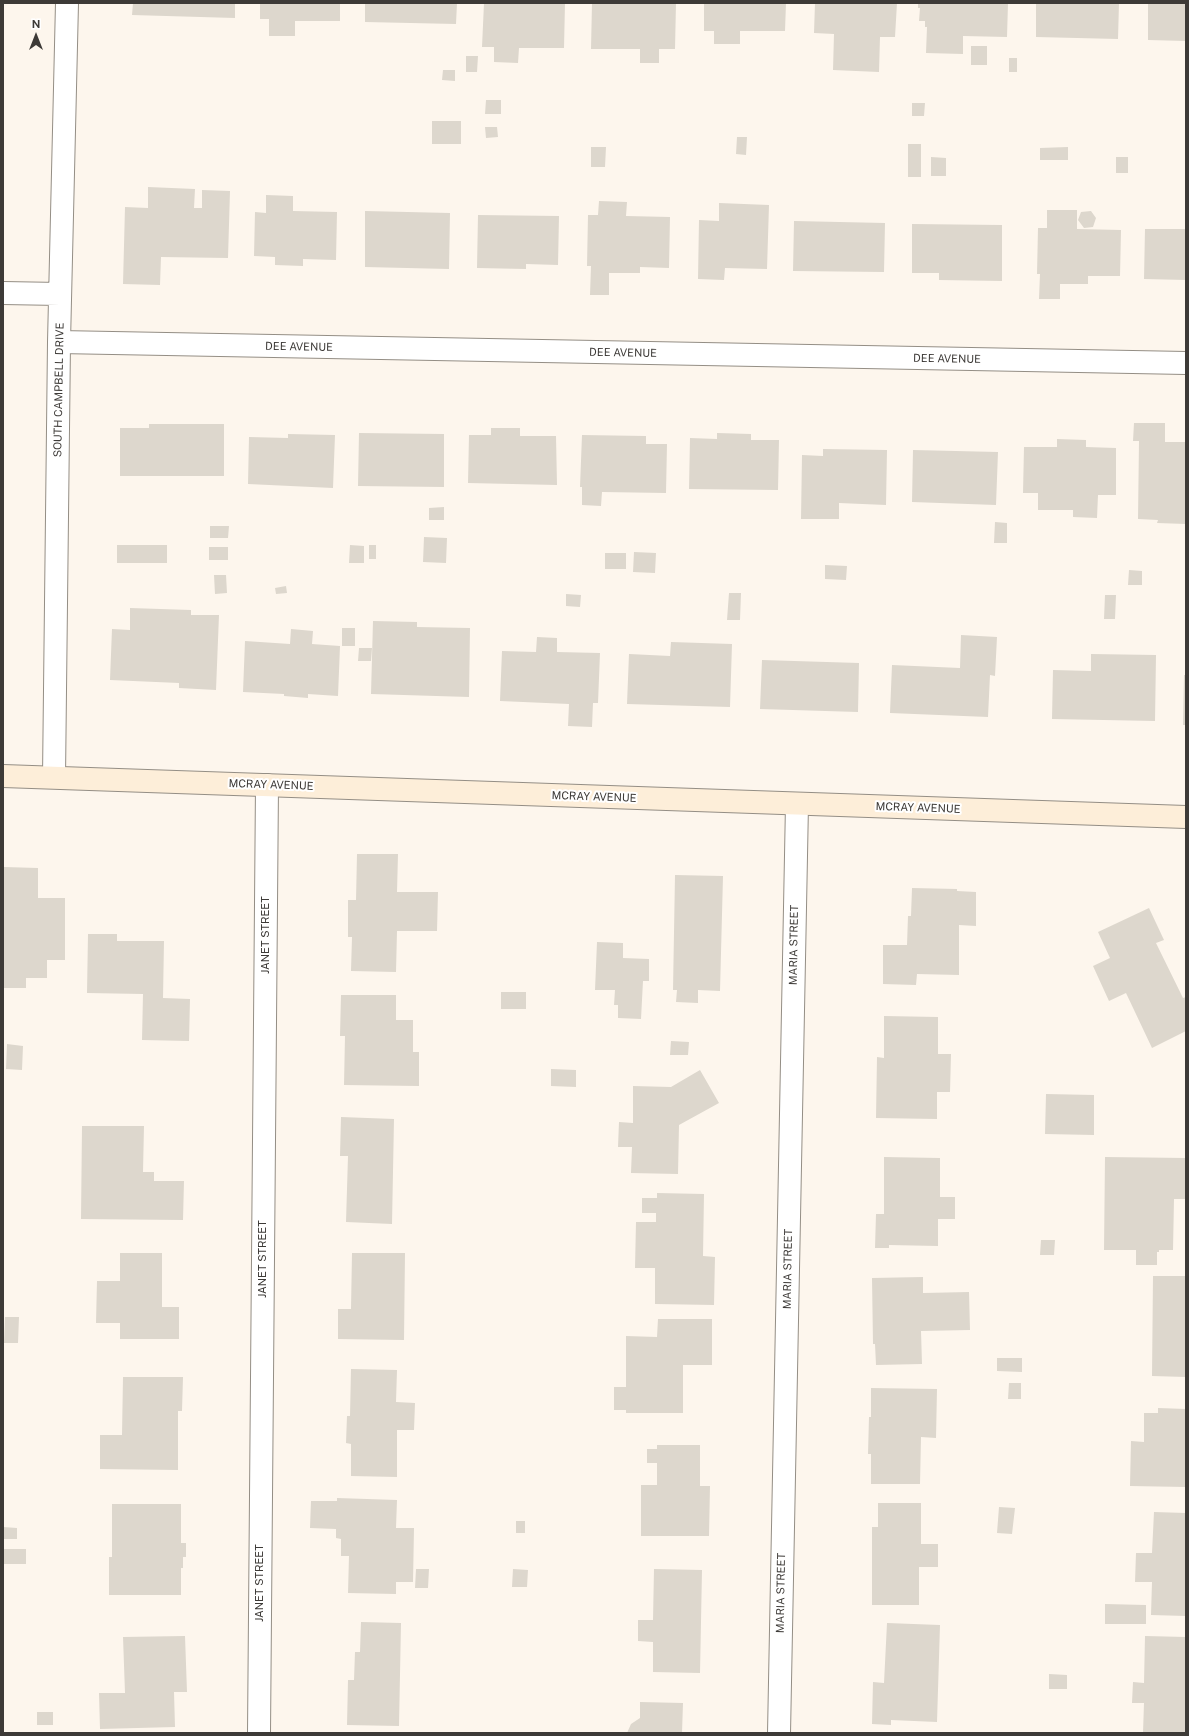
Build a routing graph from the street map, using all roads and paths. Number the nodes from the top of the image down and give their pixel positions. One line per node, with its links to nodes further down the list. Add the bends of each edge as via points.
1 (67, 3): 3 (street, SOUTH CAMPBELL DRIVE)
2 (3, 293): 3 (street)
3 (60, 294): 4 (street, SOUTH CAMPBELL DRIVE)
4 (59, 342): 5 (street, DEE AVENUE); 7 (street, SOUTH CAMPBELL DRIVE)
5 (1186, 363)
6 (3, 776): 7 (street, MCRAY AVENUE)
7 (54, 777): 8 (street, MCRAY AVENUE)
8 (267, 785): 9 (street, MCRAY AVENUE); 11 (street, JANET STREET)
9 (797, 804): 10 (street, MCRAY AVENUE); 12 (street, MARIA STREET)
10 (1186, 818)
11 (259, 1733)
12 (779, 1733)

